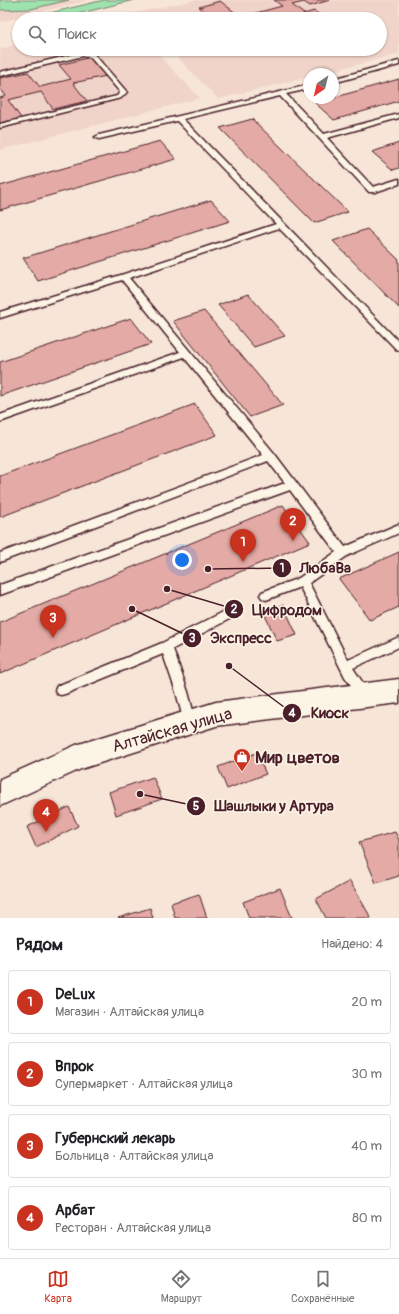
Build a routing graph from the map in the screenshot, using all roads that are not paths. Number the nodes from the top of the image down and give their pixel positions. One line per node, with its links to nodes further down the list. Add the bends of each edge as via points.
1 (74, 56): 4 (lane)
2 (93, 56): 10 (lane, via 124,92 119,97)
3 (399, 63): 5 (lane)
4 (0, 74)
5 (339, 79)
6 (303, 89): 7 (lane)
7 (282, 94): 9 (lane); 12 (lane)
8 (399, 116): 12 (lane)
9 (178, 118): 11 (lane); 14 (lane)
10 (0, 126)
11 (99, 137)
12 (324, 137): 13 (lane, via 372,190)
13 (399, 181)
14 (280, 225): 15 (lane); 17 (lane)
15 (124, 277): 16 (lane); 18 (lane)
16 (0, 315)
17 (399, 347)
18 (187, 353): 19 (lane); 20 (lane)
19 (0, 419)
20 (270, 456): 21 (lane); 24 (lane)
21 (292, 485): 23 (lane); 26 (lane)
22 (399, 528): 23 (lane)
23 (343, 552): 25 (lane)
24 (0, 558)
25 (302, 581): 27 (lane); 31 (lane)
26 (0, 590)
27 (266, 595)
28 (232, 613): 30 (lane)
29 (399, 642): 31 (lane)
30 (166, 647): 32 (lane); 35 (lane)
31 (346, 666): 34 (lane)
32 (61, 690)
33 (399, 691): 34 (main road, Алтайская улица)
34 (365, 695): 35 (main road, Алтайская улица, via 216,714)
35 (190, 722): 36 (main road, Алтайская улица, via 76,758)
36 (0, 793)

